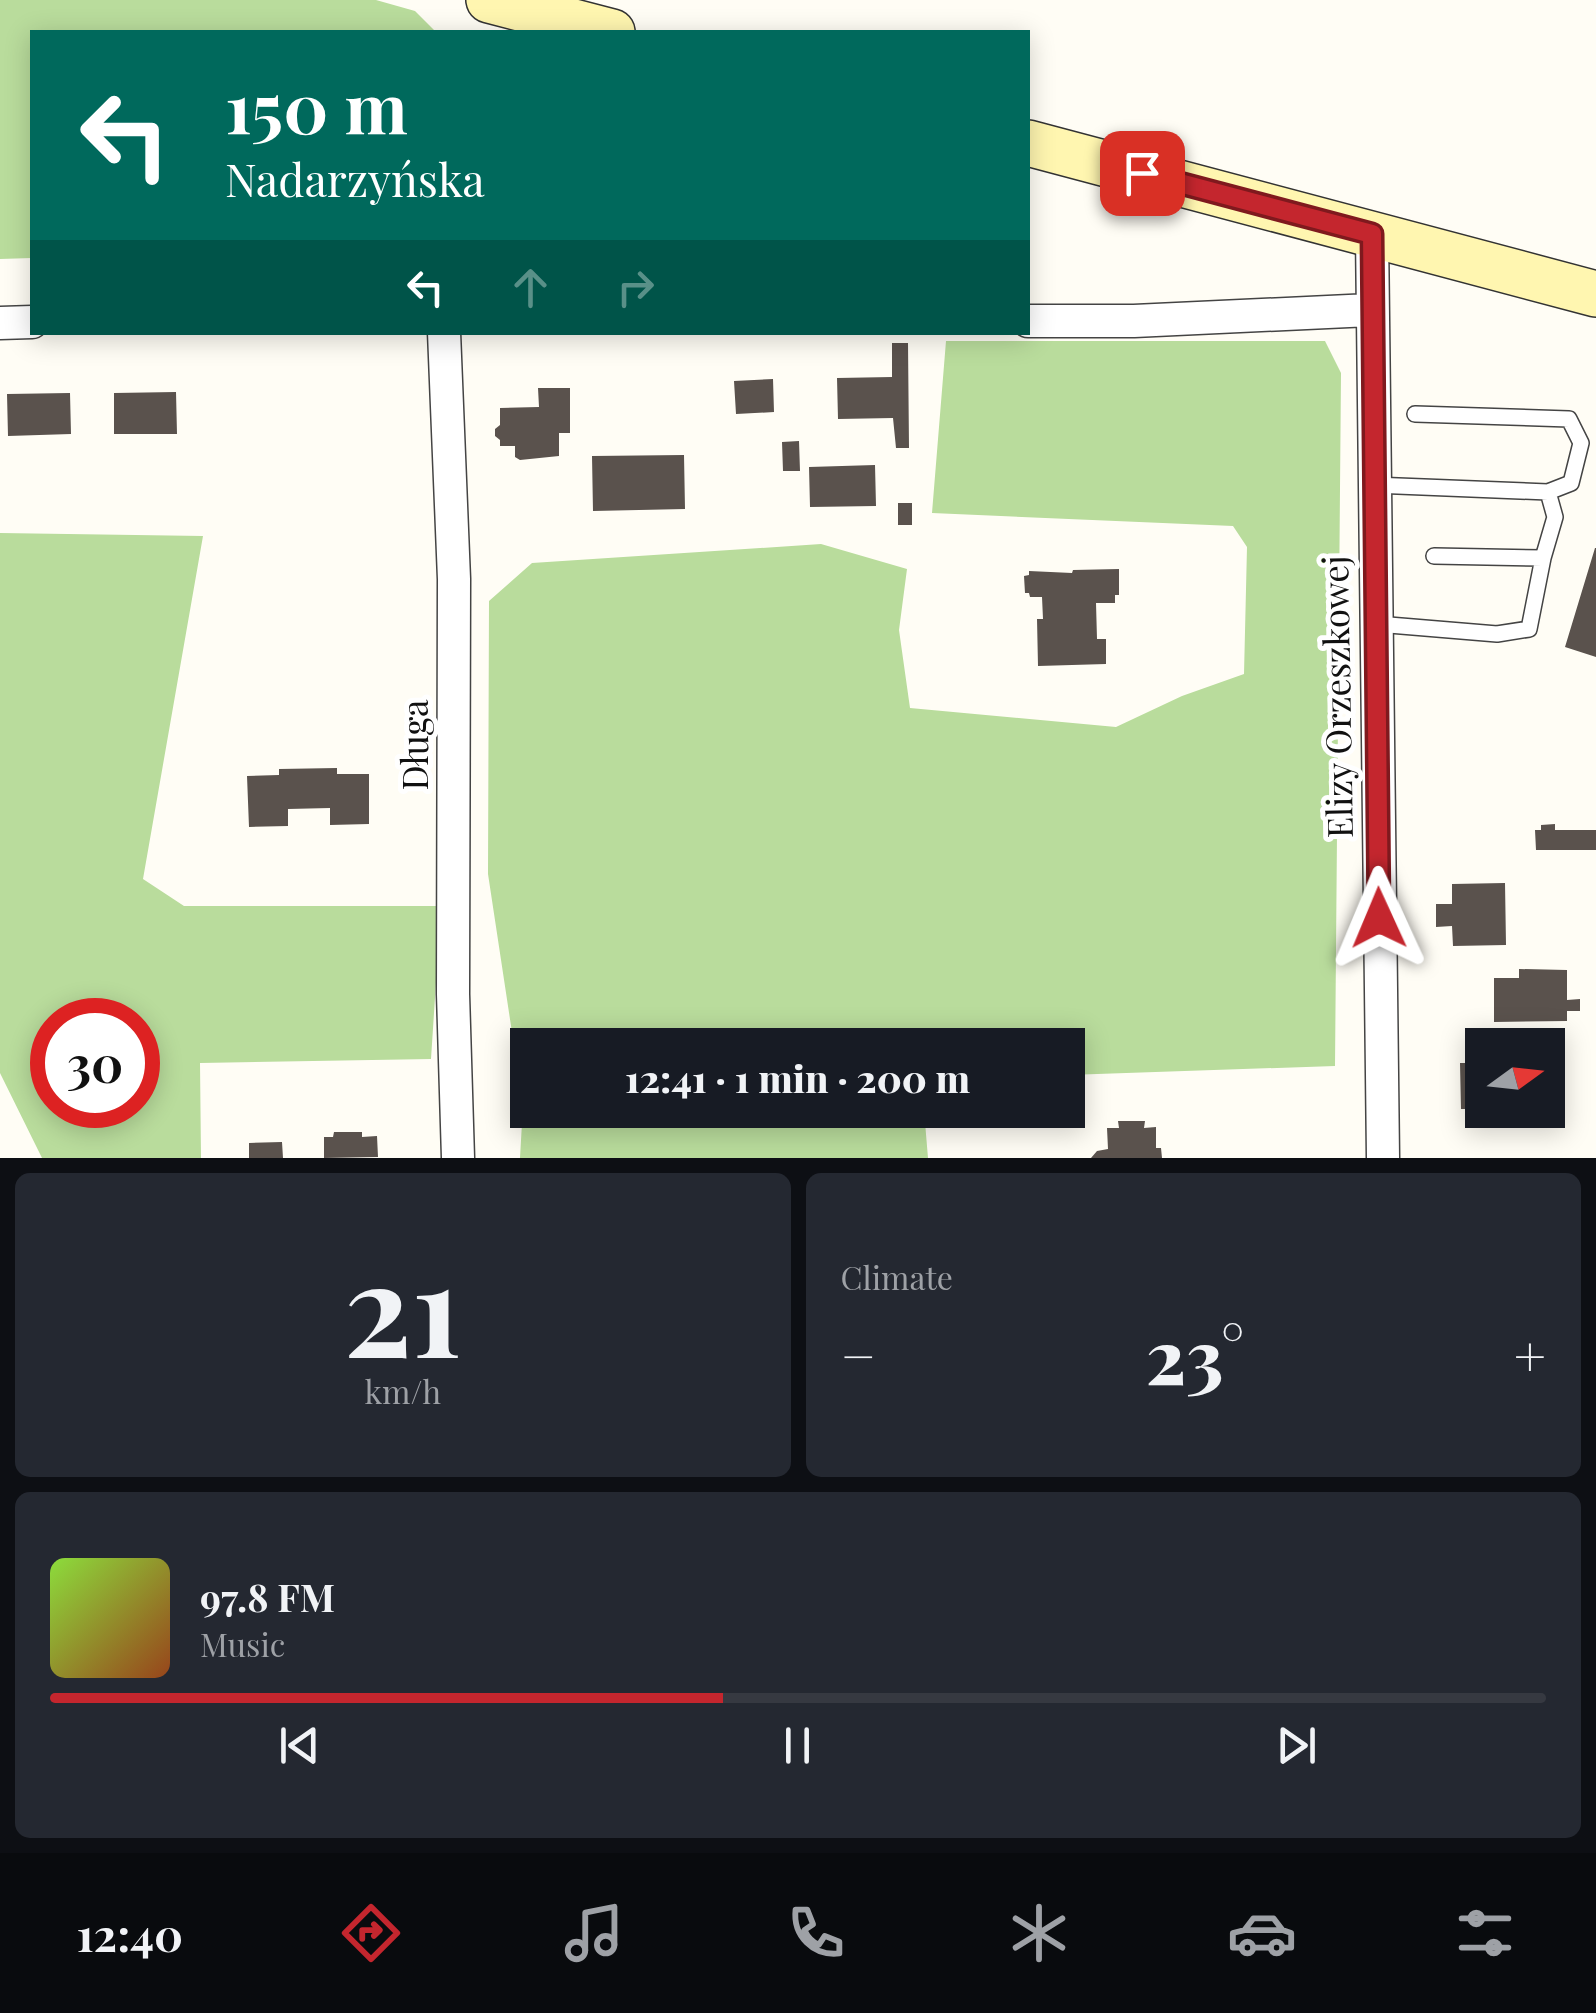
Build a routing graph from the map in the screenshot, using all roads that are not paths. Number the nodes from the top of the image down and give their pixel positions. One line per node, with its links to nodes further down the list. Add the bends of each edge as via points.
1 (493, 0): 2 (main road)
2 (605, 30)
3 (1030, 143): 4 (main road)
4 (1372, 234): 5 (main road); 6 (street, Elizy Orzeszkowej)
5 (1596, 294)
6 (1370, 310): 7 (street); 12 (street, Elizy Orzeszkowej)
7 (1030, 321)
8 (30, 322): 9 (street)
9 (0, 323)
10 (444, 335): 17 (street, Długa, via 454,580)
11 (1414, 414): 13 (lane, via 1569,420 1581,444 1570,483)
12 (1373, 485): 13 (lane); 16 (street, Elizy Orzeszkowej)
13 (1548, 492): 15 (lane, via 1555,516)
14 (1434, 556): 15 (lane)
15 (1543, 558): 16 (lane, via 1529,630 1497,634)
16 (1376, 624): 18 (street, Elizy Orzeszkowej)
17 (458, 1158)
18 (1383, 1158)

